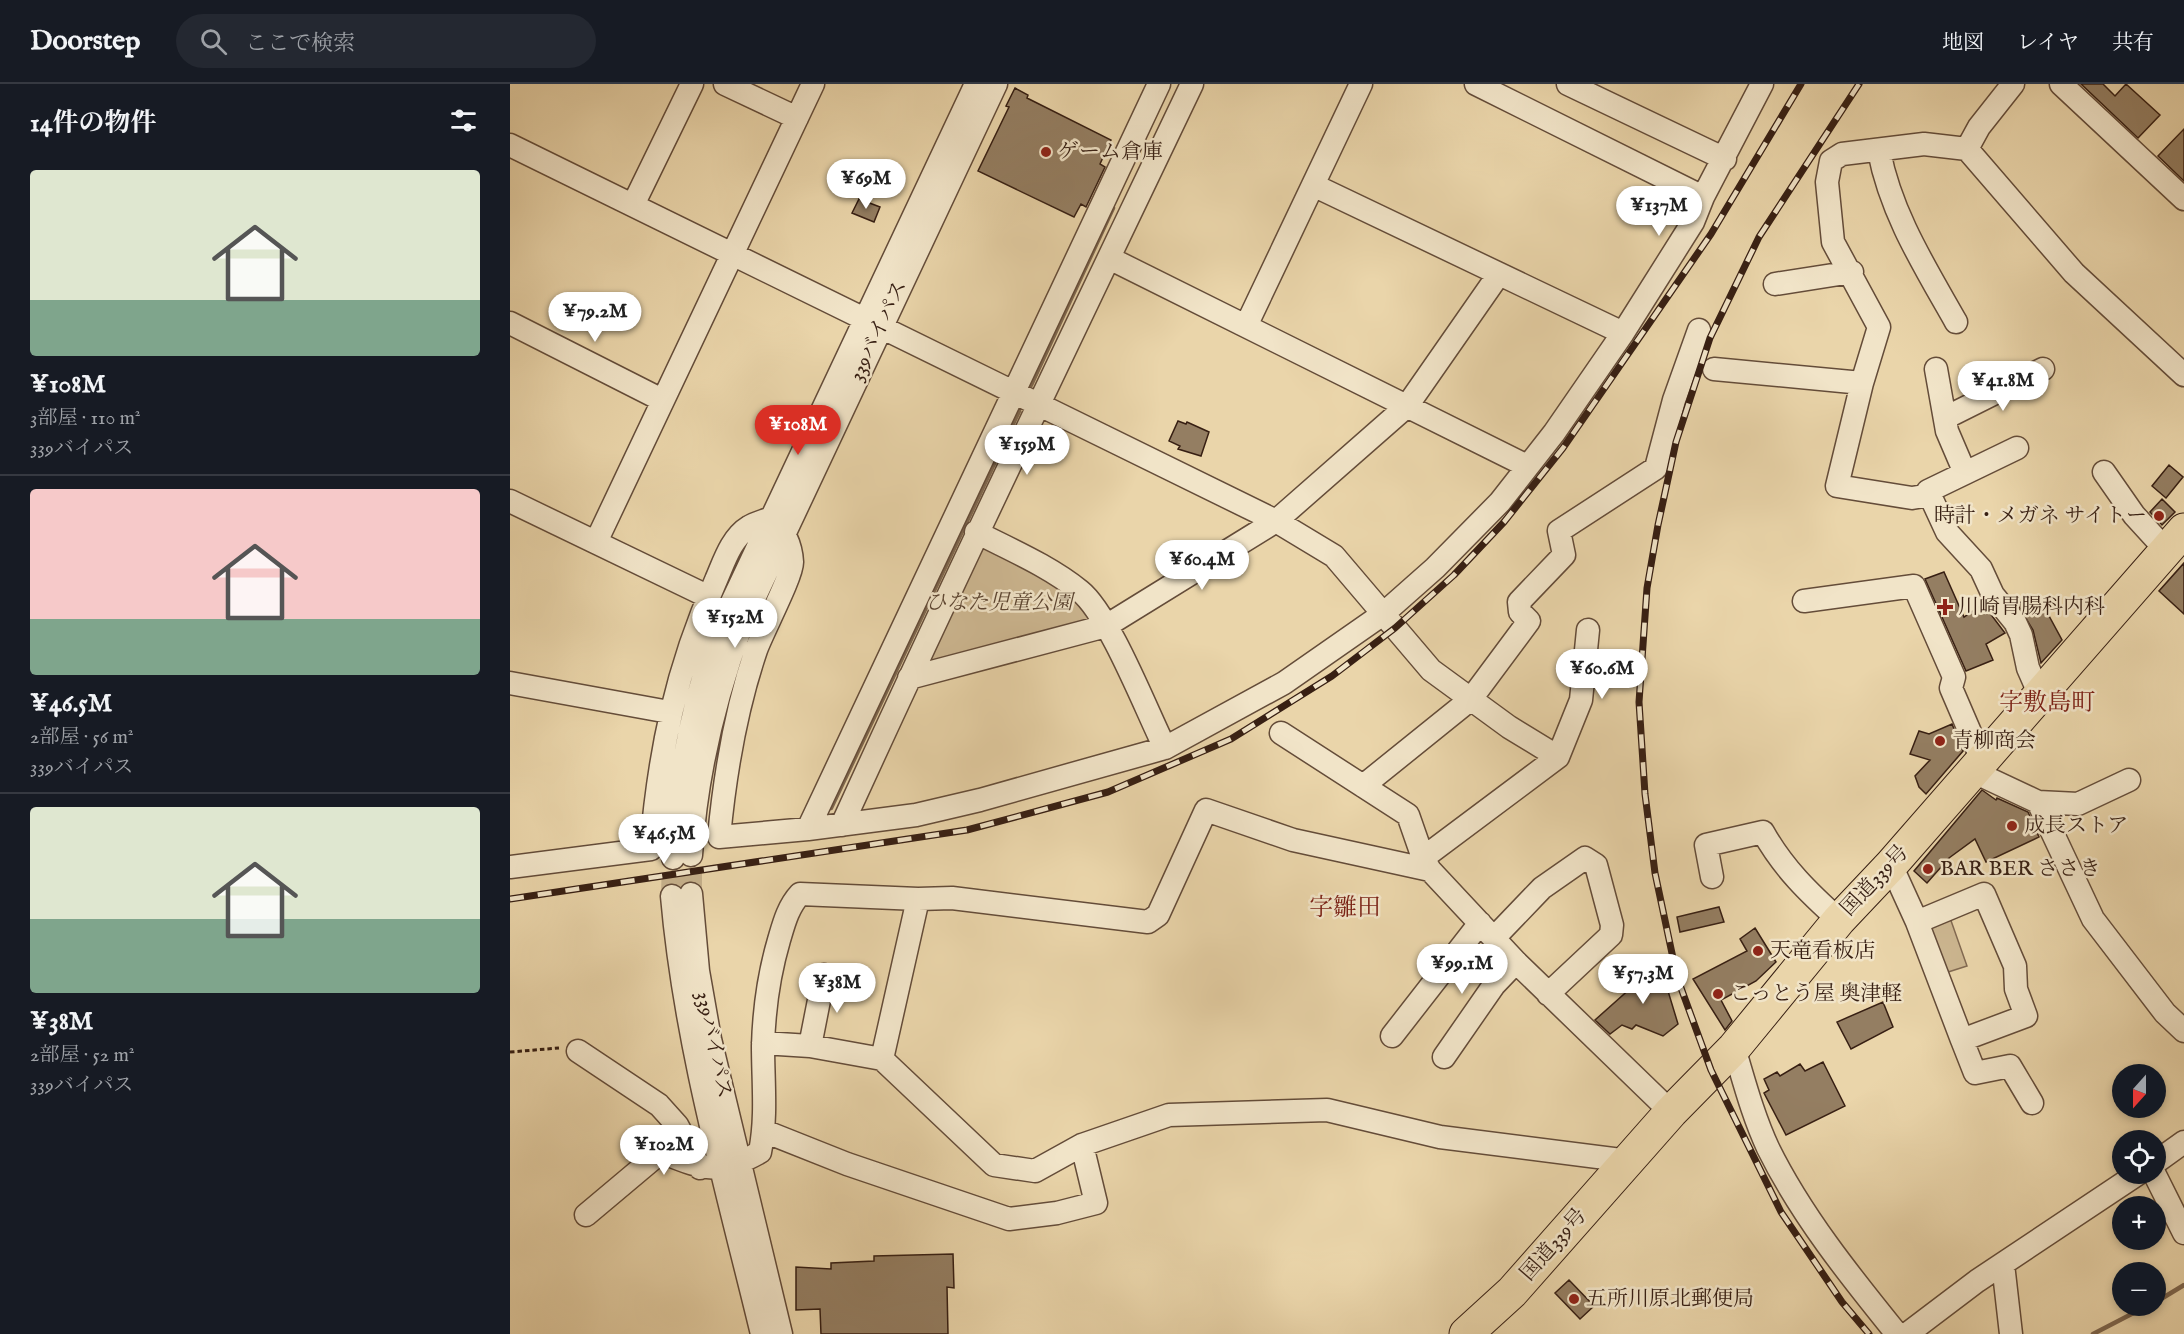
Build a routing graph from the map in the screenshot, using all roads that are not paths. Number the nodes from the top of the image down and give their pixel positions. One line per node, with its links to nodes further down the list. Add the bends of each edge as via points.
1 (692, 84): 22 (street)
2 (725, 84): 14 (street)
3 (813, 84): 14 (street)
4 (976, 84): 30 (street)
5 (996, 84): 30 (street, 339バイパス)
6 (1159, 84): 39 (street)
7 (1192, 84): 24 (street)
8 (1361, 84): 19 (street)
9 (1476, 84): 20 (street)
10 (1568, 84): 18 (street)
11 (1762, 84): 18 (street)
12 (2013, 84): 16 (street, via 1978,127)
13 (2061, 84): 21 (street)
14 (797, 118): 23 (street)
15 (510, 145): 22 (street)
16 (1967, 149): 17 (street, via 1924,144); 37 (street, via 2074,273)
17 (1879, 151): 25 (street, via 1842,154 1831,161 1827,182 1833,242); 28 (street, via 1885,183 1911,243)
18 (1725, 159): 20 (street)
19 (1313, 185): 26 (street); 31 (street)
20 (1703, 197): 33 (street, via 1693,222)
21 (2184, 199)
22 (633, 205): 23 (street)
23 (731, 253): 30 (street); 40 (street)
24 (1109, 258): 31 (street); 41 (street)
25 (1852, 272): 27 (street); 38 (street, via 1879,327)
26 (1499, 274): 33 (street); 42 (street)
27 (1775, 284)
28 (1956, 322)
29 (510, 323): 40 (street)
30 (873, 323): 39 (street); 51 (street)
31 (1246, 326): 42 (street)
32 (1699, 330): 63 (street, via 1674,400 1656,468 1558,531 1564,555 1519,602 1520,612 1529,621)
33 (1623, 333): 45 (street)
34 (1714, 369): 38 (street)
35 (1936, 369): 43 (street)
36 (2043, 369): 43 (street)
37 (2184, 375)
38 (1862, 383): 48 (street, via 1837,486 1912,498)
39 (1014, 392): 41 (street); 73 (street)
40 (662, 399): 54 (street)
41 (1040, 405): 50 (street); 52 (street)
42 (1407, 406): 45 (street); 50 (street)
43 (1945, 418): 47 (street)
44 (2017, 448): 47 (street)
45 (1527, 466): 57 (street, via 1457,546)
46 (2104, 472): 53 (street, via 2134,514)
47 (1965, 473): 48 (street)
48 (1928, 491): 62 (street, via 1947,532 1981,569 1993,594 2015,621)
49 (510, 501): 54 (street)
50 (1276, 521): 57 (street, via 1334,556); 58 (street)
51 (778, 525): 55 (street, via 749,527 732,545); 73 (street, via 792,564 757,648 740,702 726,767 719,837); 74 (street, via 717,634 696,698 679,790)
52 (976, 532): 58 (street, via 1048,569 1082,592); 60 (street)
53 (2175, 540): 62 (highway, 国道339号)
54 (596, 542): 55 (street)
55 (709, 597): 64 (street, via 686,652)
56 (1804, 601): 68 (street, via 1914,586 1954,677 1951,688)
57 (1383, 614): 63 (street, via 1431,670); 66 (street, via 1284,683)
58 (1106, 626): 60 (street); 66 (street)
59 (1588, 630): 67 (street, via 1581,700)
60 (909, 678): 72 (street)
61 (510, 683): 64 (street)
62 (2039, 693): 68 (highway, 国道339号)
63 (1471, 699): 67 (street); 70 (street)
64 (669, 712): 77 (street, via 657,780 651,849)
65 (1281, 733): 70 (street)
66 (1165, 748): 72 (street, via 980,800 916,815)
67 (1558, 757): 75 (street)
68 (1977, 766): 71 (street); 76 (highway, 国道339号)
69 (2129, 780): 71 (street, via 2078,804)
70 (1363, 786): 75 (street, via 1408,815)
71 (2038, 802): 87 (street, via 2093,919 2165,1013)
72 (842, 825): 73 (street)
73 (808, 829)
74 (682, 856)
75 (1427, 864): 80 (street, via 1293,840 1206,810 1158,915 1148,922 952,898); 83 (street)
76 (1891, 866): 81 (highway, 国道339号); 82 (street)
77 (510, 867)
78 (1712, 877): 81 (street, via 1706,845 1763,832 1797,882)
79 (681, 895): 103 (street, 339バイパス, via 692,921)
80 (918, 899): 90 (street, via 800,894 792,903 774,956); 95 (street)
81 (1839, 920): 92 (highway, 国道339号)
82 (1917, 922): 89 (street); 89 (street, via 1984,894 2015,966 2016,989 2026,1016)
83 (1487, 931): 84 (street); 86 (street, via 1585,858 1596,865 1612,925 1611,935); 88 (street)
84 (1516, 962): 86 (street); 94 (street, via 1494,985)
85 (824, 975): 91 (street)
86 (1548, 994): 97 (street)
87 (2184, 1031)
88 (1392, 1036)
89 (1962, 1040): 96 (street, via 1976,1073 2010,1066)
90 (764, 1043): 91 (street); 98 (street)
91 (810, 1046): 95 (street)
92 (1734, 1048): 97 (highway, 国道339号); 112 (street, via 1768,1148 1813,1222)
93 (578, 1051): 103 (street, via 659,1105)
94 (1444, 1057)
95 (882, 1059): 100 (street, via 994,1165 1035,1171)
96 (2032, 1102)
97 (1671, 1112): 102 (highway, 国道339号)
98 (765, 1131): 100 (street, via 847,1164 1008,1219 1096,1203); 103 (street, via 760,1152)
99 (2184, 1142): 101 (street)
100 (1082, 1145): 102 (street, via 1169,1115 1327,1110 1440,1137)
101 (2166, 1155)
102 (1629, 1161): 111 (highway, 国道339号, via 1512,1292)
103 (721, 1166): 106 (street, via 662,1152); 109 (street); 110 (street, 339バイパス)
104 (2122, 1184): 108 (street)
105 (2160, 1184): 107 (street)
106 (586, 1215)
107 (2184, 1233)
108 (2002, 1264): 113 (street); 114 (street)
109 (762, 1334)
110 (781, 1334)
111 (1466, 1334)
112 (1897, 1334)
113 (1907, 1334)
114 (2011, 1334)

